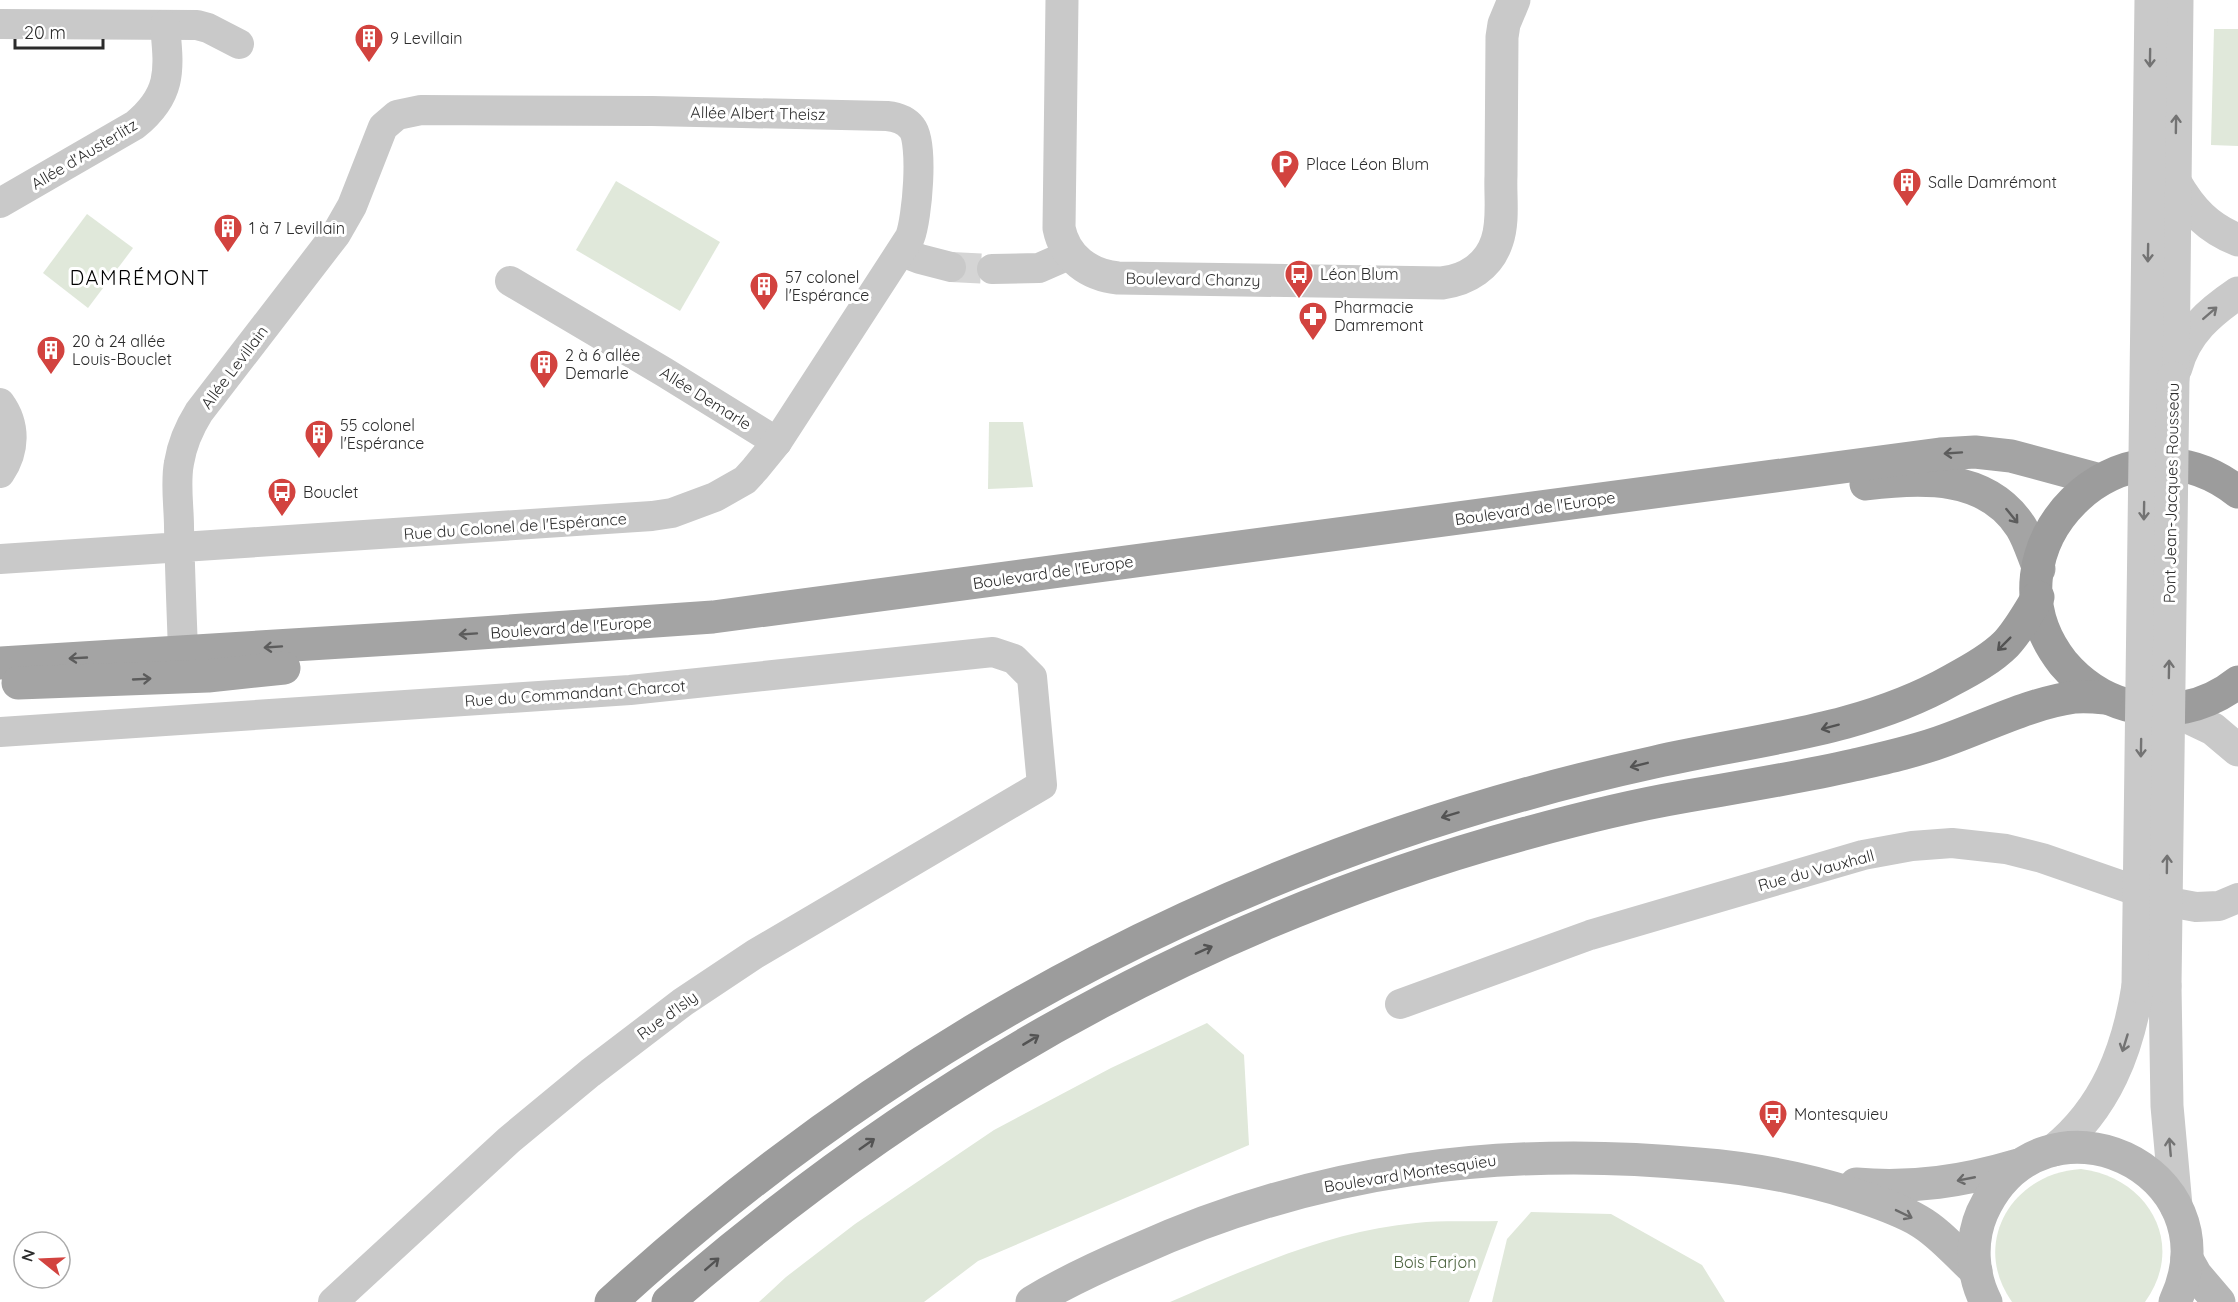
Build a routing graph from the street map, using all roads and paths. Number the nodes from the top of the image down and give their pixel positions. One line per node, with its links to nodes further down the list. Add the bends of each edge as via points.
1 (1062, 0): 13 (street, Boulevard Chanzy, via 1058,216 1061,238)
2 (1514, 0): 13 (street, Boulevard Chanzy, via 1502,38 1500,229 1492,251 1467,276 1442,283 1118,278 1086,269)
3 (2151, 0): 37 (street, Pont Jean-Jacques Rousseau, one-way to 37, bridge)
4 (2177, 0): 9 (street, Pont Jean-Jacques Rousseau, one-way to 4)
5 (0, 24): 6 (street)
6 (165, 24): 7 (street, via 208,27); 10 (street, Allée d'Austerlitz, via 165,86 146,116)
7 (239, 44)
8 (421, 110): 12 (street, Allée Albert Theisz, via 898,118 913,128 918,149 917,214); 24 (street, Allée Levillain, via 397,115 383,127 352,206 336,234 192,423 178,464)
9 (2175, 182): 11 (street, via 2201,218); 18 (street, Pont Jean-Jacques Rousseau)
10 (0, 203)
11 (2238, 240)
12 (902, 252): 14 (street); 20 (street, Rue du Colonel de l'Espérance)
13 (1071, 254): 15 (street, via 1039,268)
14 (951, 267)
15 (992, 269)
16 (510, 281): 20 (street, Allée Demarle)
17 (2238, 293): 18 (street, one-way to 17, via 2183,348 2197,326)
18 (2173, 378): 37 (street, Pont Jean-Jacques Rousseau, one-way to 18, bridge)
19 (0, 403): 21 (street, via 10,422 12,439)
20 (777, 442): 24 (street, Rue du Colonel de l'Espérance, via 745,480 715,497 672,513)
21 (0, 473)
22 (2100, 480): 23 (highway, via 2136,466 2174,465 2211,475); 26 (highway, via 2080,494 2059,517 2044,546); 28 (main road, Boulevard de l'Europe, one-way to 28, via 2011,456 1949,453 713,617)
23 (2238, 492)
24 (180, 549): 25 (street, Rue du Colonel de l'Espérance); 28 (street, Allée Levillain)
25 (0, 560)
26 (2038, 583): 28 (main road, Boulevard de l'Europe, one-way to 26, via 277,668 745,634 1906,480 1952,482 1990,495 2001,503 2027,538); 31 (highway, via 2043,624 2058,656 2084,683); 46 (highway, one-way to 46, via 2022,623 2008,641 1983,662 1900,705 1817,730 1658,761 1525,794 1397,833 1295,871 1158,930 1070,974 983,1023 841,1116 710,1216)
27 (0, 663): 28 (main road, Boulevard de l'Europe, one-way to 27)
28 (183, 665): 30 (main road, Boulevard de l'Europe, one-way to 28)
29 (2238, 682): 32 (highway, via 2210,699)
30 (0, 684)
31 (2106, 698): 32 (highway, via 2138,708); 47 (highway, one-way to 31, via 804,1190 968,1077 1141,981 1271,921 1439,859 1538,830 1626,808 1852,765 1943,741 2047,703)
32 (2171, 710): 34 (street, via 2213,729)
33 (0, 732): 35 (street, Rue du Commandant Charcot, via 630,690 993,652 1014,659 1032,677)
34 (2238, 750)
35 (1042, 785): 45 (street, Rue d'Isly, via 755,954 683,1002 509,1140)
36 (2238, 898): 38 (street, Rue du Vauxhall, via 2219,906 2196,908 2006,849 1952,843 1912,846 1863,855 1590,935)
37 (2151, 986): 39 (street, one-way to 39, via 2109,1084 2079,1128); 42 (street, one-way to 37)
38 (1400, 1004)
39 (2054, 1150): 40 (main road); 42 (main road, via 2092,1147 2129,1158 2160,1181)
40 (2023, 1164): 41 (main road, Boulevard Montesquieu, one-way to 41, via 1968,1179 1923,1185); 44 (main road, via 1999,1184 1984,1210 1975,1240)
41 (1809, 1180): 44 (main road, Boulevard Montesquieu, one-way to 44, via 1871,1200 1930,1228); 48 (main road, Boulevard Montesquieu, via 1714,1165 1578,1157 1485,1160 1400,1171 1280,1196 1201,1223 1099,1267)
42 (2176, 1206): 43 (main road, via 2185,1232)
43 (2187, 1259): 49 (main road); 50 (main road)
44 (1980, 1290)
45 (333, 1302)
46 (611, 1302)
47 (668, 1302)
48 (1032, 1302)
49 (2175, 1302)
50 (2219, 1302)

